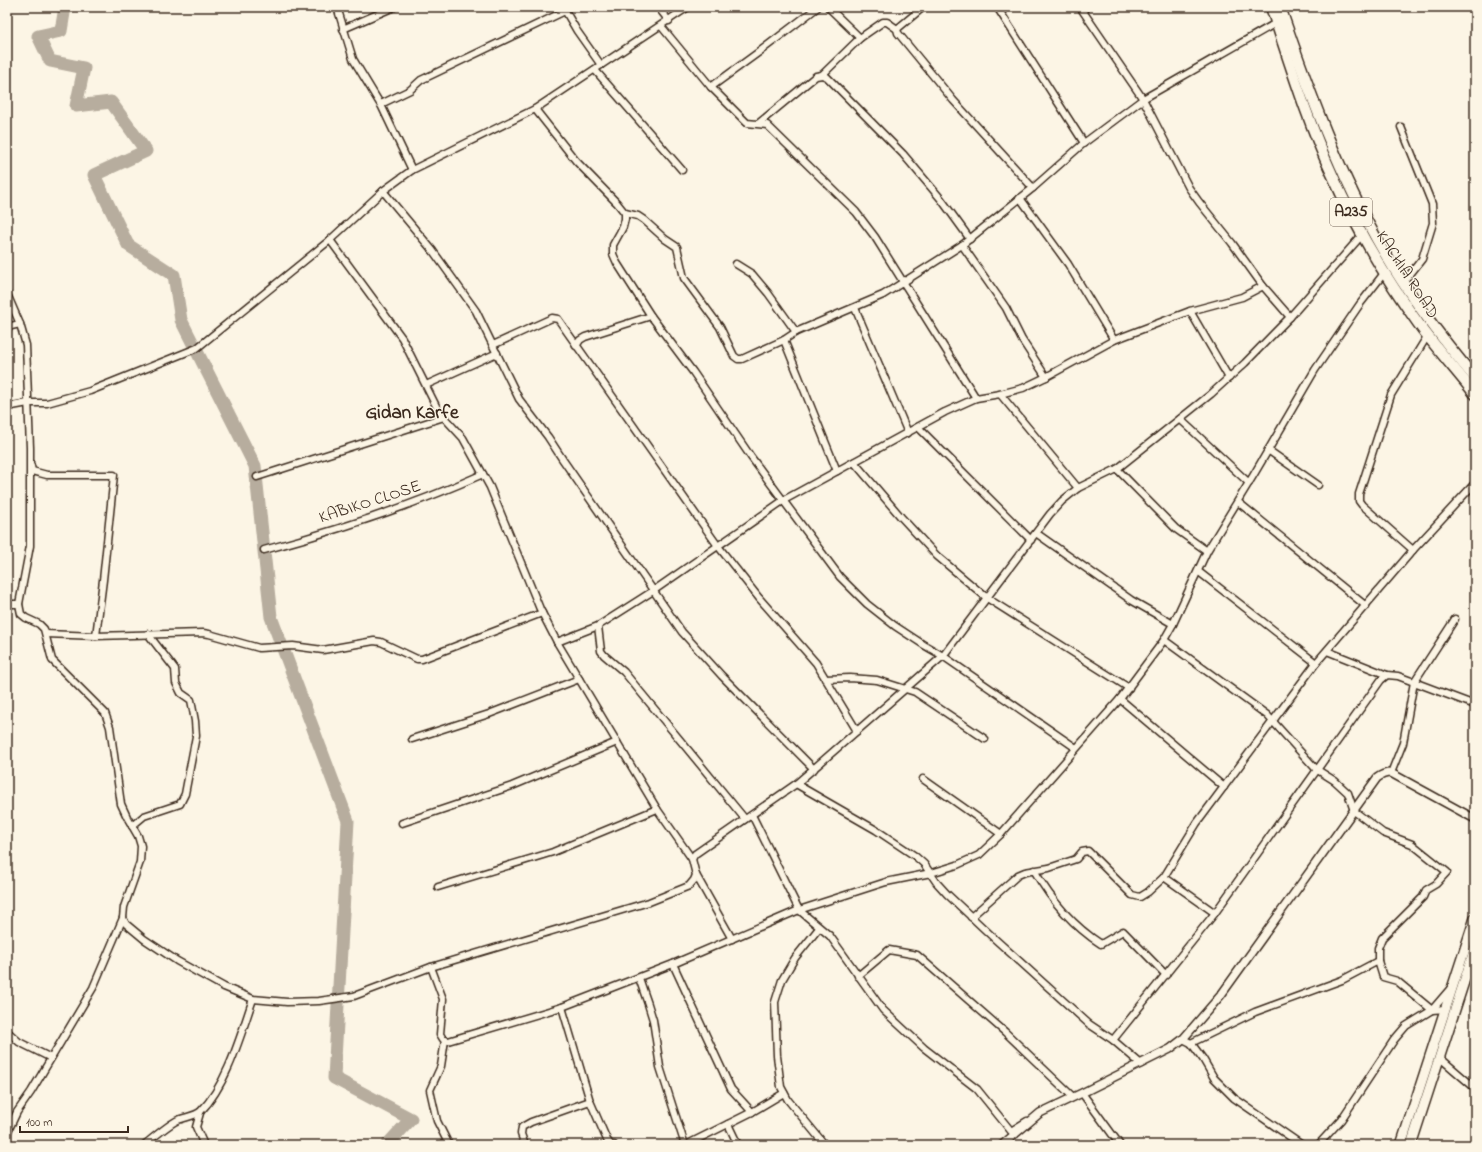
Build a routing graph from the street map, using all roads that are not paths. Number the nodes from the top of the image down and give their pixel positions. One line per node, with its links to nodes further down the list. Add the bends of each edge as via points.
1 (337, 7): 16 (street)
2 (394, 7): 16 (street)
3 (658, 7): 13 (street)
4 (688, 7): 13 (street)
5 (818, 7): 22 (street)
6 (828, 7): 18 (street)
7 (997, 7): 28 (street)
8 (1080, 7): 23 (street)
9 (1270, 7): 14 (highway, KACHIA ROAD / A235)
10 (1280, 7): 42 (highway, KACHIA ROAD / A235, via 1315,106 1343,171 1385,253)
11 (564, 9): 19 (street); 24 (street, via 421,80 410,90)
12 (922, 9): 17 (street)
13 (668, 21): 15 (street)
14 (1276, 23): 23 (street); 35 (highway, KACHIA ROAD / A235, via 1319,145)
15 (661, 26): 19 (street); 22 (street)
16 (343, 29): 24 (street, via 353,59)
17 (898, 29): 18 (street, via 887,22 882,22); 31 (street, via 953,100)
18 (860, 38): 21 (street)
19 (601, 66): 20 (street)
20 (595, 70): 25 (street); 30 (street)
21 (822, 75): 26 (street, via 816,76); 36 (street, via 827,77 903,154)
22 (711, 87): 26 (street, via 747,123)
23 (1143, 99): 28 (street); 43 (street, via 1189,188)
24 (381, 104): 29 (street)
25 (535, 109): 29 (street); 34 (street, via 576,161)
26 (759, 123): 41 (street, via 767,125 856,212 876,237)
27 (1401, 127): 42 (street, via 1432,204 1433,223 1422,259)
28 (1084, 143): 31 (street)
29 (412, 170): 32 (street)
30 (682, 170)
31 (1033, 188): 33 (street)
32 (383, 191): 37 (street); 55 (street, via 452,276 476,311)
33 (1020, 198): 36 (street); 54 (street, via 1068,264)
34 (624, 212): 47 (street, via 626,219 613,245 613,254); 53 (street, via 638,216 677,247 684,278 720,327 734,356 742,359)
35 (1362, 234): 40 (highway, KACHIA ROAD / A235); 48 (street)
36 (970, 239): 38 (street)
37 (330, 240): 61 (street, via 402,338); 65 (street, via 197,348 90,391 47,403)
38 (962, 245): 41 (street); 58 (street, via 1006,308 1022,340)
39 (736, 264): 51 (street, via 752,274 768,292)
40 (1385, 272): 52 (highway, KACHIA ROAD / A235); 72 (street, via 1315,370)
41 (904, 282): 45 (street); 64 (street)
42 (1404, 282): 60 (highway, KACHIA ROAD / A235, via 1445,341)
43 (1263, 286): 46 (street, via 1242,297); 48 (street)
44 (7, 294): 49 (street)
45 (855, 308): 51 (street); 70 (street)
46 (1190, 311): 54 (street); 59 (street)
47 (651, 316): 56 (street, via 586,337); 82 (street)
48 (1290, 317): 59 (street)
49 (20, 324): 50 (street); 65 (street, via 26,345)
50 (7, 327)
51 (796, 332): 53 (street)
52 (1428, 335): 63 (highway, KACHIA ROAD / A235); 88 (street, via 1391,395 1358,494 1362,506)
53 (784, 340): 75 (street)
54 (1114, 340): 58 (street)
55 (493, 345): 56 (street, via 552,318 563,325); 57 (street)
56 (576, 346): 86 (street)
57 (497, 353): 61 (street); 91 (street, via 519,399 548,437)
58 (1046, 377): 62 (street, via 1023,388)
59 (1229, 378): 68 (street)
60 (1475, 378)
61 (426, 385): 67 (street)
62 (1000, 394): 64 (street); 81 (street)
63 (1475, 394)
64 (976, 398): 69 (street)
65 (28, 403): 66 (street); 71 (street)
66 (7, 407)
67 (444, 418): 76 (street, via 463,438); 77 (street)
68 (1180, 419): 74 (street); 78 (street)
69 (918, 427): 70 (street); 85 (street)
70 (908, 433): 73 (street)
71 (30, 448): 94 (street, via 30,546); 102 (street, via 32,471 47,475 114,475)
72 (1268, 450): 78 (street); 80 (street)
73 (854, 462): 75 (street); 92 (street, via 937,556)
74 (1117, 469): 81 (street); 89 (street, via 1176,529)
75 (837, 472): 82 (street)
76 (483, 474): 87 (street, KABIKO CLOSE, via 436,495 371,518); 96 (street)
77 (257, 477)
78 (1249, 483): 83 (street)
79 (1475, 483): 88 (street)
80 (1318, 485)
81 (1078, 488): 84 (street, via 1058,506)
82 (784, 500): 86 (street); 106 (street, via 840,577 867,604 912,638)
83 (1238, 502): 89 (street); 95 (street)
84 (1036, 533): 85 (street); 98 (street, via 1131,600)
85 (1031, 540): 92 (street)
86 (718, 546): 91 (street); 110 (street, via 816,664)
87 (264, 550)
88 (1413, 550): 95 (street)
89 (1207, 551): 90 (street)
90 (1199, 572): 98 (street); 107 (street)
91 (653, 591): 99 (street); 122 (street, via 682,632)
92 (987, 598): 106 (street); 112 (street)
93 (7, 604): 94 (street)
94 (19, 604): 100 (street, via 21,614 39,624)
95 (1366, 606): 105 (street)
96 (542, 613): 101 (street, via 422,659 374,641 323,650 293,646 259,648 206,633); 104 (street)
97 (1455, 619): 111 (street)
98 (1173, 624): 103 (street)
99 (598, 626): 104 (street); 131 (street, via 604,655 624,672)
100 (46, 634): 102 (street); 134 (street, via 52,660 104,713 110,727 121,804)
101 (148, 634): 102 (street); 134 (street, via 175,669 180,693 191,700 196,736 185,794 180,804 144,816)
102 (96, 636)
103 (1164, 640): 112 (street); 116 (street)
104 (557, 642): 109 (street)
105 (1327, 651): 107 (street); 108 (street)
106 (943, 656): 113 (street); 121 (street)
107 (1316, 663): 116 (street)
108 (1387, 676): 111 (street, via 1398,676); 123 (street, via 1381,680)
109 (579, 679): 118 (street, via 489,714); 120 (street)
110 (825, 679): 113 (street, via 877,680); 117 (street)
111 (1414, 682): 115 (street); 124 (street, via 1403,743)
112 (1128, 688): 114 (street)
113 (907, 689): 117 (street); 119 (street, via 924,697)
114 (1120, 699): 121 (street); 127 (street)
115 (1475, 705)
116 (1272, 721): 123 (street); 127 (street)
117 (857, 731): 122 (street)
118 (412, 739)
119 (985, 739)
120 (617, 742): 128 (street); 133 (street, via 512,786)
121 (1076, 748): 135 (street)
122 (814, 769): 126 (street)
123 (1316, 770): 129 (street, via 1335,781 1348,793); 143 (street)
124 (1391, 773): 129 (street, via 1377,778); 132 (street)
125 (923, 779): 135 (street)
126 (796, 784): 130 (street); 138 (street, via 876,830 915,856)
127 (1224, 787): 140 (street, via 1197,823)
128 (657, 809): 136 (street); 141 (street, via 552,852)
129 (1354, 811): 150 (street, via 1383,834 1412,844 1447,872 1426,890 1423,897 1382,938 1378,948); 162 (street, via 1221,996)
130 (752, 815): 131 (street); 142 (street)
131 (745, 819): 136 (street, via 695,854)
132 (1475, 819)
133 (402, 823)
134 (132, 826): 145 (street, via 142,846 140,862 124,907)
135 (1001, 834): 138 (street, via 979,855)
136 (692, 859): 139 (street)
137 (1034, 870): 140 (street, via 1076,859 1082,852 1088,851 1132,895 1140,897); 144 (street, via 1018,875); 153 (street, via 1055,902 1085,934 1101,944 1123,931)
138 (931, 874): 142 (street, via 886,882); 144 (street)
139 (696, 875): 148 (street); 152 (street, via 689,886 649,902)
140 (1164, 877): 143 (street)
141 (438, 887)
142 (799, 910): 147 (street); 148 (street)
143 (1215, 913): 153 (street)
144 (971, 917): 164 (street, via 1089,1024)
145 (123, 918): 157 (street, via 126,924 144,939 178,961 224,987); 167 (street, via 93,988)
146 (1475, 918): 156 (main road)
147 (819, 928): 154 (street, via 830,936); 170 (street, via 795,958 782,980 774,1002 777,1056)
148 (732, 939): 151 (street)
149 (1475, 948): 166 (main road)
150 (1378, 961): 160 (street, via 1383,977 1397,981); 165 (street, via 1342,980 1255,1012)
151 (673, 964): 155 (street); 174 (street, via 731,1089)
152 (430, 967): 157 (street, via 354,996 287,1002); 163 (street, via 442,999 440,1034)
153 (1166, 975): 164 (street)
154 (858, 976): 172 (street, via 889,950 917,955 1005,1032); 176 (street, via 884,1010 924,1048 977,1089 1011,1131)
155 (639, 978): 158 (street); 186 (street, via 652,1020 660,1067)
156 (1453, 986): 159 (main road); 160 (street)
157 (254, 999): 175 (street, via 226,1072)
158 (562, 1007): 163 (street); 173 (street)
159 (1446, 1009): 160 (street); 193 (main road)
160 (1432, 1010): 192 (street, via 1406,1026 1394,1040 1341,1120)
161 (7, 1031): 167 (street, via 19,1042)
162 (1183, 1039): 165 (street); 168 (street)
163 (445, 1040): 183 (street, via 441,1066 430,1090 437,1121)
164 (1112, 1040): 168 (street)
165 (1191, 1043): 191 (street, via 1214,1078 1234,1098)
166 (1439, 1057): 169 (street); 194 (main road)
167 (51, 1058): 178 (street, via 17,1112)
168 (1141, 1064): 171 (street)
169 (1475, 1088)
170 (784, 1094): 174 (street); 188 (street)
171 (1082, 1094): 172 (street); 190 (street)
172 (1073, 1098): 176 (street)
173 (590, 1101): 184 (street, via 522,1127 521,1134); 185 (street, via 607,1140)
174 (752, 1112): 177 (street)
175 (200, 1113): 181 (street, via 177,1120); 182 (street, via 196,1128)
176 (1040, 1113): 189 (street)
177 (728, 1124): 186 (street); 187 (street)
178 (7, 1133)
179 (7, 1142): 180 (street)
180 (11, 1145)
181 (144, 1145)
182 (204, 1145)
183 (449, 1145)
184 (526, 1145)
185 (612, 1145)
186 (685, 1145)
187 (738, 1145)
188 (825, 1145)
189 (1002, 1145)
190 (1120, 1145)
191 (1302, 1145)
192 (1318, 1145)
193 (1401, 1145)
194 (1411, 1145)

